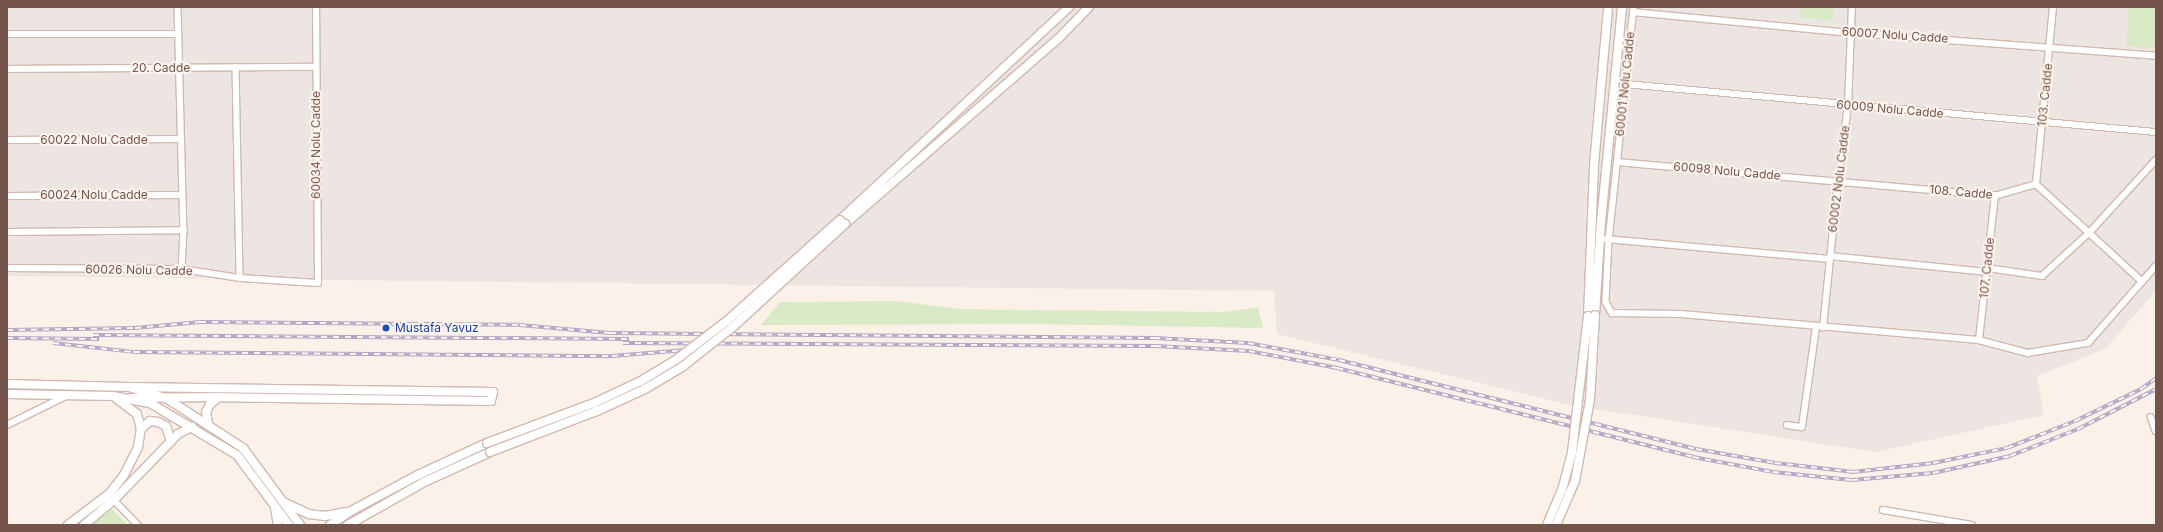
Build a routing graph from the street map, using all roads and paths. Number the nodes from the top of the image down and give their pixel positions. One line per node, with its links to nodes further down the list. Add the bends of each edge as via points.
1 (178, 7): 12 (street)
2 (316, 7): 15 (street, 60034 Nolu Cadde)
3 (1069, 7): 32 (street)
4 (1089, 7): 32 (street, via 1058,39)
5 (1608, 7): 46 (street, via 1594,165)
6 (1622, 7): 36 (street)
7 (1852, 7): 10 (street, 60002 Nolu Cadde)
8 (2053, 7): 13 (street, 103. Cadde)
9 (1634, 10): 10 (street, 60007 Nolu Cadde); 19 (street, 60001 Nolu Cadde)
10 (1853, 33): 13 (street, 60007 Nolu Cadde); 20 (street, 60002 Nolu Cadde)
11 (7, 34): 12 (street)
12 (178, 34): 16 (street)
13 (2050, 47): 14 (street, 60007 Nolu Cadde); 21 (street, 103. Cadde)
14 (2156, 56)
15 (315, 67): 17 (street, 20. Cadde); 45 (street, 60034 Nolu Cadde)
16 (178, 68): 17 (street, 20. Cadde); 18 (street, 20. Cadde); 23 (street)
17 (236, 68): 43 (street)
18 (7, 69)
19 (1625, 84): 20 (street, 60009 Nolu Cadde); 26 (street, 60001 Nolu Cadde)
20 (1848, 106): 21 (street, 60009 Nolu Cadde); 27 (street, 60002 Nolu Cadde)
21 (2043, 122): 22 (street, 60009 Nolu Cadde); 28 (street, 103. Cadde)
22 (2156, 132)
23 (180, 139): 24 (street, 60022 Nolu Cadde); 29 (street)
24 (7, 140)
25 (2156, 160): 35 (street)
26 (1616, 162): 27 (street, 60098 Nolu Cadde); 37 (street, 60001 Nolu Cadde)
27 (1838, 181): 31 (street, 108. Cadde); 38 (street, 60002 Nolu Cadde)
28 (2036, 184): 31 (street, 108. Cadde); 35 (street)
29 (182, 195): 30 (street, 60024 Nolu Cadde); 33 (street)
30 (7, 196)
31 (1995, 196): 42 (street, 107. Cadde)
32 (843, 222): 70 (street, bridge, via 728,320 677,359 641,381 594,403 487,443 418,475); 71 (street, bridge, via 734,326 682,367 645,389 597,411 490,452 424,482)
33 (184, 230): 34 (street); 41 (street)
34 (7, 232)
35 (2089, 233): 42 (street, via 2042,276); 44 (street)
36 (1600, 238): 37 (street); 46 (street)
37 (1609, 240): 38 (street); 47 (street, 60001 Nolu Cadde, via 1606,302 1612,313 1681,314)
38 (1830, 257): 42 (street); 48 (street, 60002 Nolu Cadde)
39 (2156, 266): 44 (street)
40 (7, 268): 41 (street, 60026 Nolu Cadde)
41 (182, 269): 43 (street, 60026 Nolu Cadde)
42 (1988, 270): 49 (street, 107. Cadde)
43 (240, 278): 45 (street, 60026 Nolu Cadde)
44 (2142, 281): 49 (street, via 2088,343 2028,354)
45 (318, 282)
46 (1591, 316): 79 (street, bridge, via 1572,452 1562,490); 80 (street, bridge, via 1590,400 1575,481)
47 (1816, 327): 48 (street); 61 (street, via 1802,427)
48 (1823, 328): 49 (street)
49 (1979, 340)
50 (7, 384): 51 (street)
51 (130, 386): 55 (street, via 493,392 491,401); 57 (street)
52 (7, 394): 53 (street)
53 (70, 394): 54 (street); 60 (street)
54 (113, 396): 56 (street); 63 (street, via 128,404 137,414)
55 (219, 397): 57 (street); 59 (street, via 210,404 206,412)
56 (131, 398): 57 (street); 62 (street, via 150,402)
57 (166, 398): 59 (street)
58 (2151, 417): 64 (street)
59 (208, 423): 67 (street, via 243,448)
60 (7, 425)
61 (1787, 425)
62 (192, 427): 65 (street); 68 (street, via 237,455)
63 (141, 429): 65 (street, via 150,422 158,422 166,426); 72 (street, via 138,447 124,475 110,493)
64 (2156, 431)
65 (171, 441): 66 (street)
66 (114, 500): 73 (street); 74 (street)
67 (283, 501): 70 (street, via 309,514 325,516); 77 (street)
68 (275, 505): 75 (street); 76 (street)
69 (1883, 510): 81 (street)
70 (349, 512): 78 (street)
71 (351, 523)
72 (68, 525)
73 (84, 525)
74 (138, 525)
75 (278, 525)
76 (289, 525)
77 (300, 525)
78 (330, 525)
79 (1547, 525)
80 (1556, 525)
81 (1972, 525)

